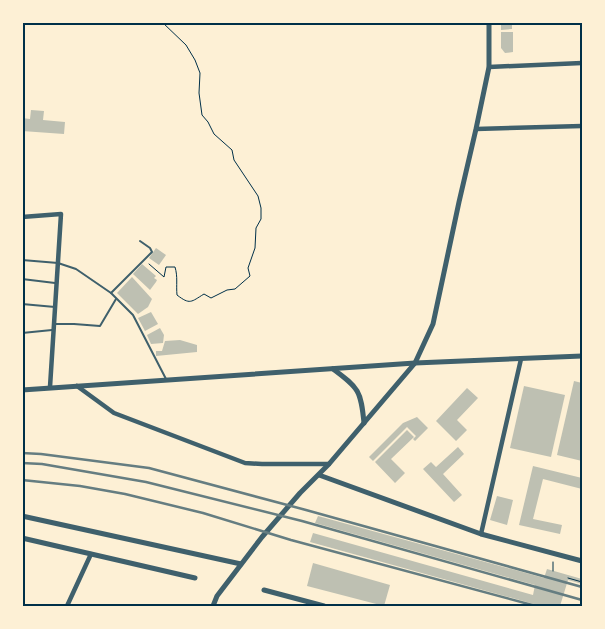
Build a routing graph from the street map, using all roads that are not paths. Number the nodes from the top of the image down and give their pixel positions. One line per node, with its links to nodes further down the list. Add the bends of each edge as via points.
1 (489, 22): 3 (street)
2 (582, 63): 3 (street)
3 (489, 67): 5 (street)
4 (582, 126): 5 (street)
5 (476, 129): 21 (street, via 433,324)
6 (22, 217): 9 (street, via 61,214)
7 (140, 241): 12 (lane, via 152,252)
8 (22, 260): 9 (lane)
9 (58, 263): 11 (street); 12 (lane, via 76,269)
10 (22, 279): 11 (lane)
11 (57, 284): 15 (street)
12 (111, 293): 13 (lane)
13 (117, 298): 16 (lane, via 100,326); 23 (lane, via 132,315)
14 (22, 304): 15 (lane)
15 (55, 307): 16 (street)
16 (54, 324): 17 (street)
17 (54, 330): 18 (lane); 25 (street)
18 (22, 333)
19 (582, 356): 20 (street)
20 (521, 359): 21 (street); 31 (street)
21 (415, 363): 22 (street); 27 (street)
22 (333, 369): 23 (street); 27 (street, via 359,392)
23 (167, 380): 24 (street)
24 (77, 386): 25 (street); 28 (street, via 114,413 245,463)
25 (50, 387): 26 (street)
26 (22, 390)
27 (364, 423): 28 (street)
28 (329, 464): 29 (street)
29 (320, 474): 31 (street); 35 (street)
30 (22, 516): 35 (street)
31 (481, 534): 34 (street)
32 (22, 538): 33 (street)
33 (91, 554): 36 (street); 38 (street)
34 (582, 561)
35 (240, 564): 39 (street)
36 (195, 578)
37 (264, 590): 40 (street)
38 (67, 606)
39 (213, 606)
40 (324, 606)

